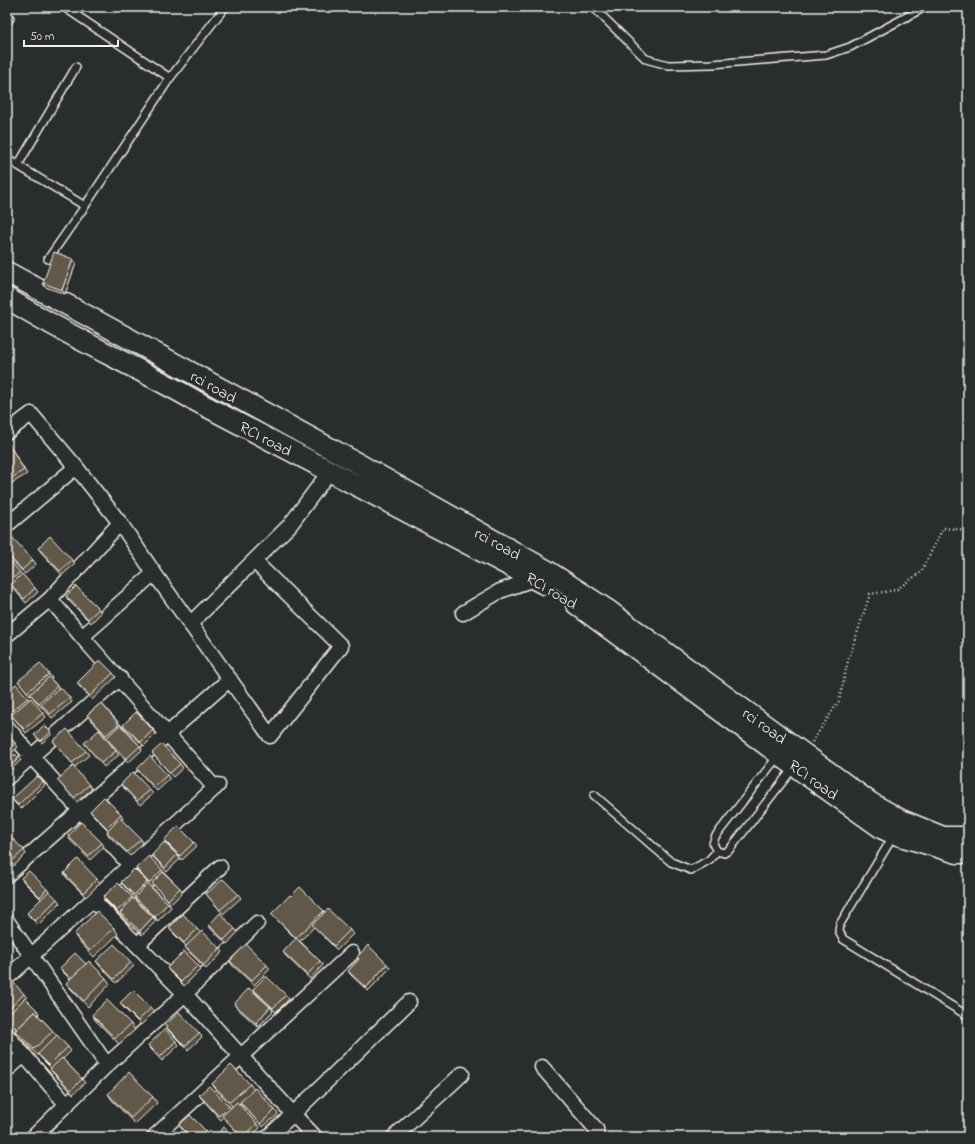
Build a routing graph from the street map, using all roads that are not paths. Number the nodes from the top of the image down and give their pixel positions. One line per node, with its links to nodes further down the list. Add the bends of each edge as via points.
1 (64, 7): 6 (lane)
2 (225, 7): 6 (lane)
3 (593, 7): 4 (lane, via 646,59 668,65 826,55 850,47)
4 (925, 7)
5 (76, 67): 8 (lane)
6 (170, 78): 9 (lane)
7 (7, 159): 8 (lane)
8 (18, 165): 9 (lane)
9 (85, 206): 10 (lane)
10 (48, 259)
11 (7, 272): 13 (main road, rci road)
12 (7, 298): 15 (main road, RCI road)
13 (287, 425): 15 (main road); 30 (main road, rci road, via 546,570 609,610)
14 (7, 432): 16 (street, via 31,414)
15 (278, 444): 17 (main road, RCI road)
16 (76, 467): 18 (street); 19 (street)
17 (330, 471): 20 (street, via 290,525); 22 (main road, RCI road)
18 (120, 523): 21 (street); 23 (street)
19 (7, 525)
20 (254, 562): 25 (street); 29 (street, via 341,646 270,736)
21 (154, 573): 25 (street); 27 (street)
22 (534, 579): 24 (street, via 500,591); 30 (main road, RCI road, via 572,600)
23 (50, 599): 26 (street); 27 (street)
24 (463, 613)
25 (190, 624): 29 (street)
26 (7, 635)
27 (82, 636): 28 (street)
28 (120, 678): 32 (street); 33 (street)
29 (230, 679): 32 (street)
30 (691, 680): 34 (main road, RCI road)
31 (7, 727): 33 (street)
32 (167, 733): 37 (street); 41 (street, via 216,786)
33 (31, 756): 35 (street); 37 (street)
34 (793, 758): 38 (main road, RCI road, via 883,829); 39 (main road, rci road, via 901,820 943,837); 40 (lane, via 730,849 724,853); 40 (lane, via 715,837 713,844)
35 (7, 778)
36 (594, 795): 40 (lane, via 671,862 691,870 709,860)
37 (80, 810): 41 (street); 43 (street)
38 (894, 834): 39 (main road, RCI road, via 957,853); 53 (lane, via 840,924 839,931 843,938)
39 (966, 842)
40 (717, 851)
41 (130, 865): 44 (street)
42 (220, 866): 47 (street)
43 (7, 875)
44 (93, 900): 47 (street); 49 (street)
45 (7, 920): 49 (street)
46 (257, 923): 51 (street)
47 (137, 946): 51 (street)
48 (352, 953): 56 (street)
49 (32, 956): 50 (street); 57 (street)
50 (7, 978)
51 (185, 994): 56 (street); 57 (street)
52 (409, 1002): 62 (street)
53 (968, 1016)
54 (7, 1035): 55 (street)
55 (24, 1055): 59 (street); 61 (street)
56 (241, 1056): 62 (street); 64 (street)
57 (107, 1065): 61 (street)
58 (542, 1067): 68 (street, via 596,1129)
59 (7, 1070)
60 (462, 1074): 67 (street)
61 (67, 1104): 63 (street)
62 (293, 1114): 65 (street); 66 (street)
63 (33, 1137)
64 (154, 1137)
65 (268, 1137)
66 (315, 1137)
67 (394, 1137)
68 (597, 1137)

